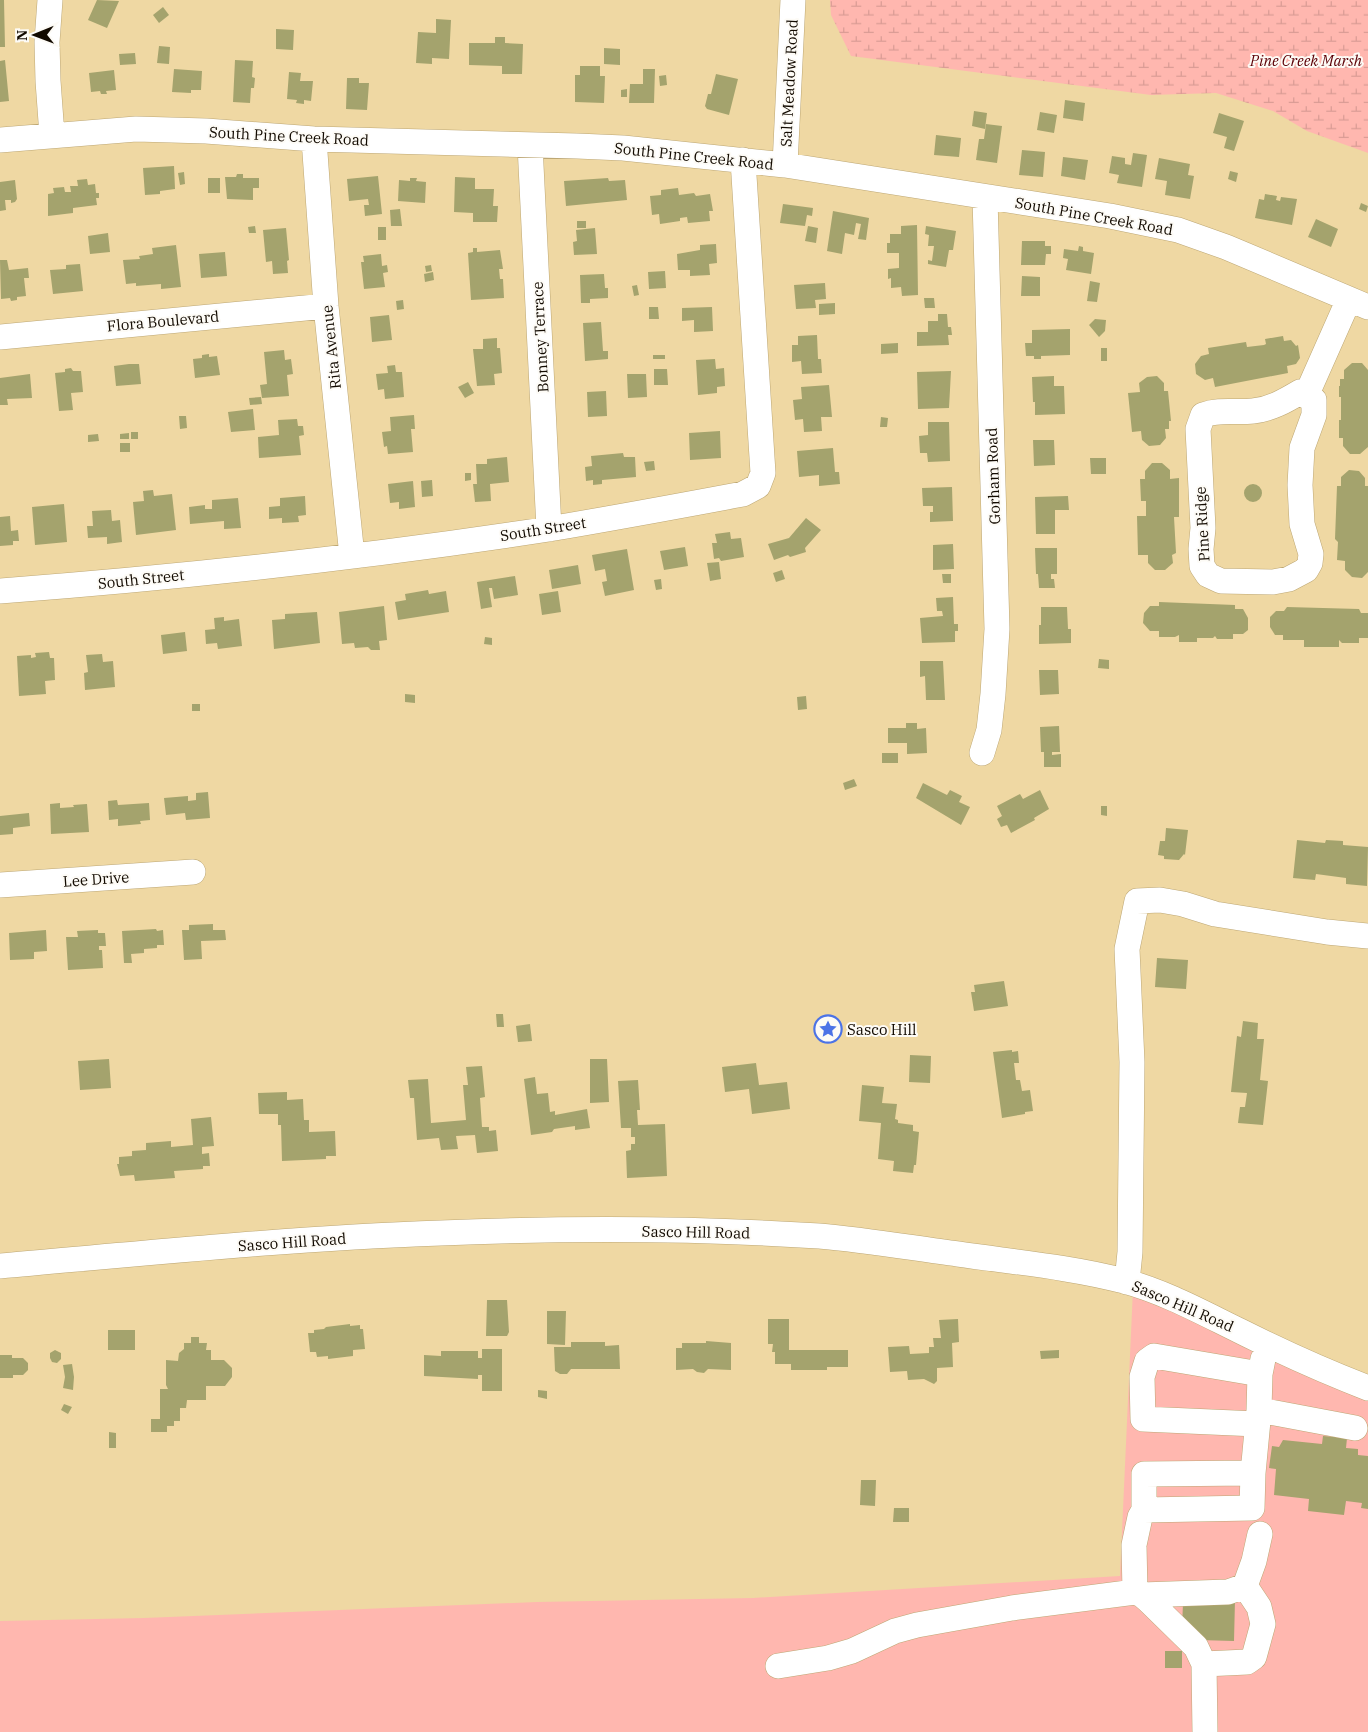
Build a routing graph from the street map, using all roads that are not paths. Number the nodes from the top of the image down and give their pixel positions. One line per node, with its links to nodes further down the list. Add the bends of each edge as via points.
1 (50, 0): 3 (street, via 47,61)
2 (793, 0): 8 (street, Salt Meadow Road)
3 (52, 135): 4 (street, South Pine Creek Road, via 136,129); 5 (street, South Pine Creek Road)
4 (314, 139): 6 (street, South Pine Creek Road); 11 (street, Rita Avenue)
5 (0, 140)
6 (530, 145): 7 (street, South Pine Creek Road, via 623,148); 14 (street, Bonney Terrace)
7 (743, 160): 8 (street, South Pine Creek Road); 14 (street, South Street, via 763,474 758,486 743,494)
8 (785, 165): 9 (street, South Pine Creek Road)
9 (985, 198): 10 (street, South Pine Creek Road, via 1110,216 1178,230); 17 (street, Gorham Road, via 997,630 989,730)
10 (1359, 303): 13 (street)
11 (326, 306): 12 (street, Flora Boulevard); 15 (street, Rita Avenue)
12 (0, 337)
13 (1306, 396): 13 (street, Pine Ridge, via 1314,400 1314,415 1302,448 1300,484 1302,524 1311,554 1310,563 1306,570 1289,579 1273,582 1221,581 1208,575 1202,566 1201,549 1203,528 1198,429 1203,415 1215,411 1255,411 1279,404 1300,392)
14 (549, 529): 15 (street, South Street)
15 (352, 556): 16 (street, South Street, via 124,582)
16 (0, 591)
17 (982, 753)
18 (193, 872): 19 (street, Lee Drive)
19 (0, 885)
20 (1368, 936): 22 (street, via 1215,914 1160,900 1138,901 1127,949 1132,1062 1130,1252)
21 (0, 1266): 22 (street, Sasco Hill Road, via 272,1243 405,1235 595,1230 728,1232 830,1238 1001,1260 1095,1274)
22 (1126, 1282): 23 (street, Sasco Hill Road, via 1158,1292)
23 (1266, 1344): 24 (street); 25 (street, Sasco Hill Road)
24 (1260, 1374): 26 (street); 26 (street, via 1154,1356 1147,1361 1142,1377 1143,1419)
25 (1366, 1388): 27 (street)
26 (1258, 1417): 27 (street); 28 (street)
27 (1362, 1429)
28 (1253, 1473): 29 (street, via 1252,1508); 29 (street, via 1144,1474)
29 (1144, 1510): 32 (street, via 1134,1545)
30 (1260, 1534): 31 (street)
31 (1245, 1586): 32 (street, via 1228,1592); 33 (street, via 1259,1607 1263,1624 1254,1657 1247,1662)
32 (1139, 1594): 33 (street, via 1196,1647); 34 (street, via 1012,1608 918,1625 895,1631 852,1651)
33 (1204, 1664): 35 (street)
34 (778, 1666)
35 (1205, 1732)

